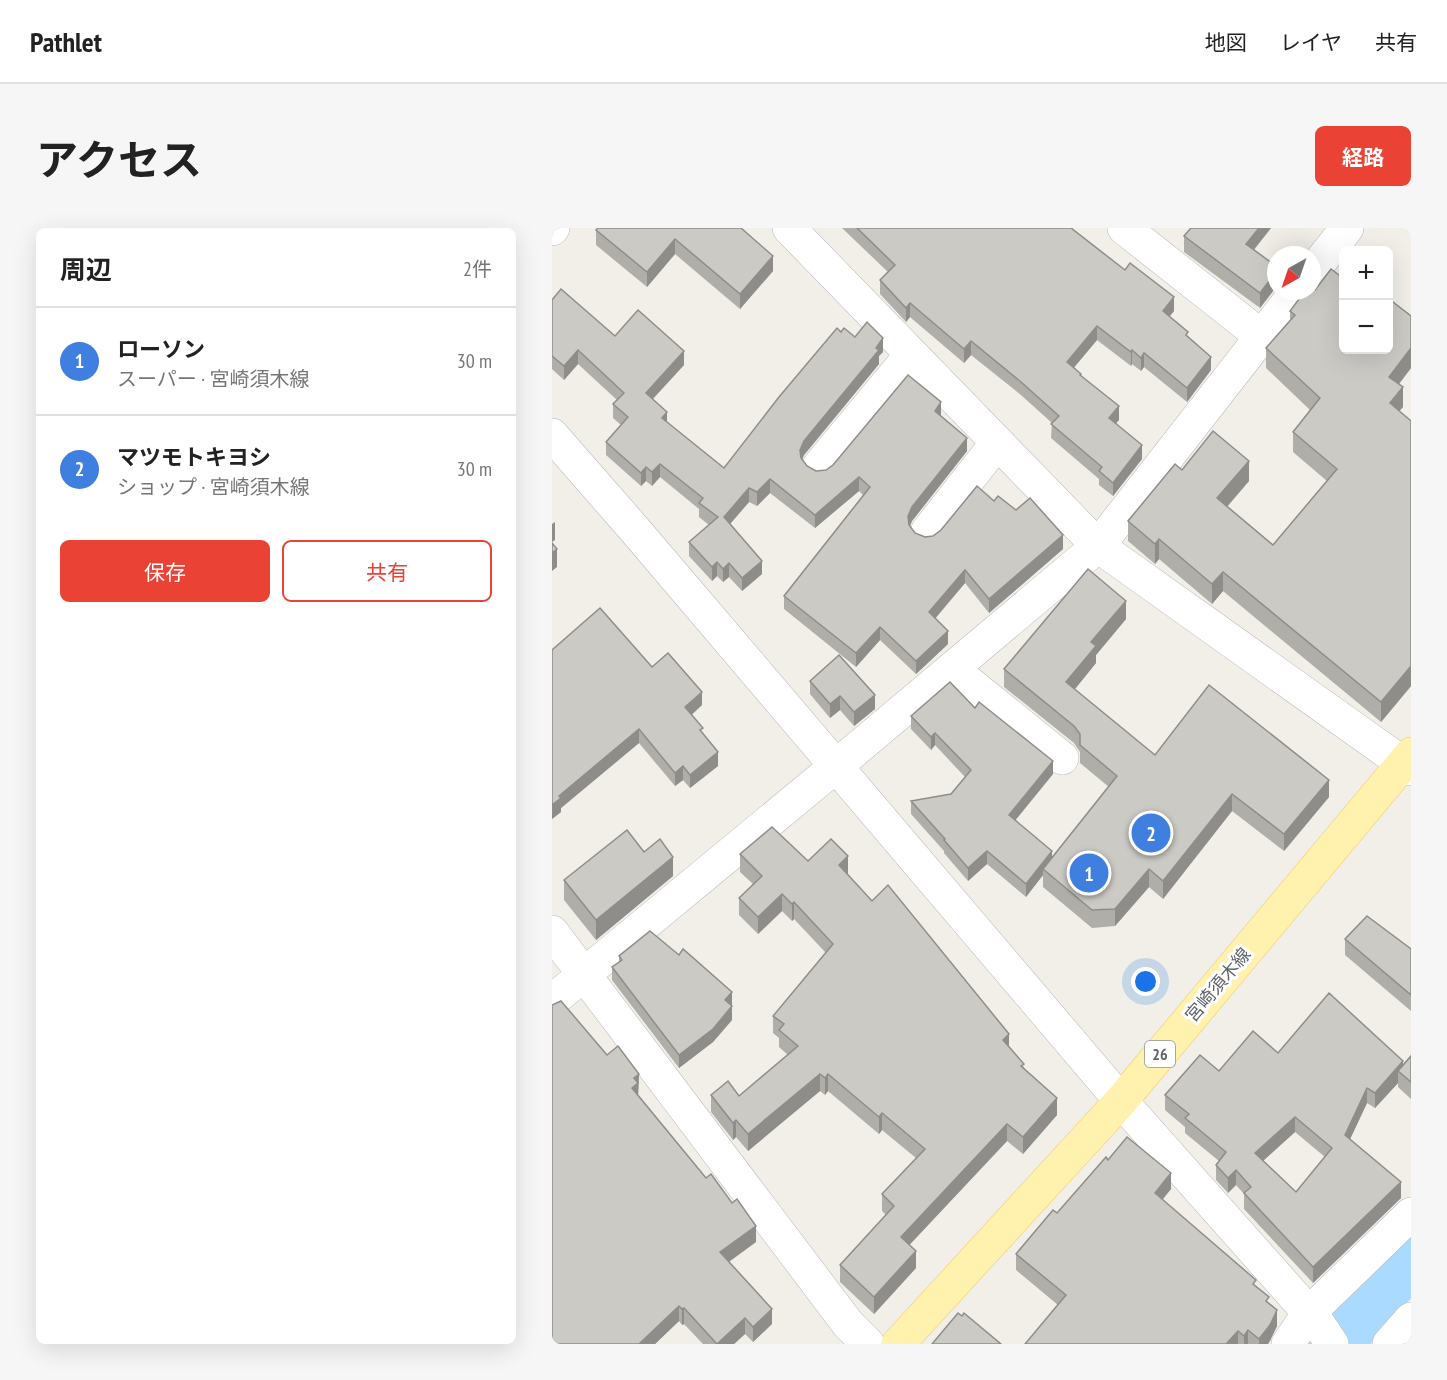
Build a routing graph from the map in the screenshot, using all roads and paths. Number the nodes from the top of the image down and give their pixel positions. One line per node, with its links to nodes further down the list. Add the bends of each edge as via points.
1 (789, 228): 7 (street)
2 (1124, 228): 6 (street)
3 (1347, 228): 4 (street)
4 (1321, 261)
5 (1290, 300): 6 (street)
6 (1261, 336): 12 (street)
7 (911, 355): 9 (street); 10 (street)
8 (552, 435): 16 (street)
9 (997, 443): 11 (street); 12 (street)
10 (819, 466)
11 (927, 532)
12 (1098, 546): 13 (street); 15 (street)
13 (951, 669): 14 (street); 16 (street)
14 (1062, 758)
15 (1409, 762): 20 (main road, 宮崎須木線 / 26)
16 (835, 767): 18 (street); 20 (street)
17 (552, 932): 18 (street)
18 (584, 975): 19 (street); 24 (street, via 848,1323)
19 (552, 1001)
20 (1121, 1101): 23 (street); 25 (main road, 宮崎須木線 / 26)
21 (1411, 1214): 23 (street)
22 (1411, 1318): 27 (street)
23 (1320, 1327): 26 (street)
24 (868, 1344)
25 (897, 1344)
26 (1288, 1344)
27 (1389, 1344)

